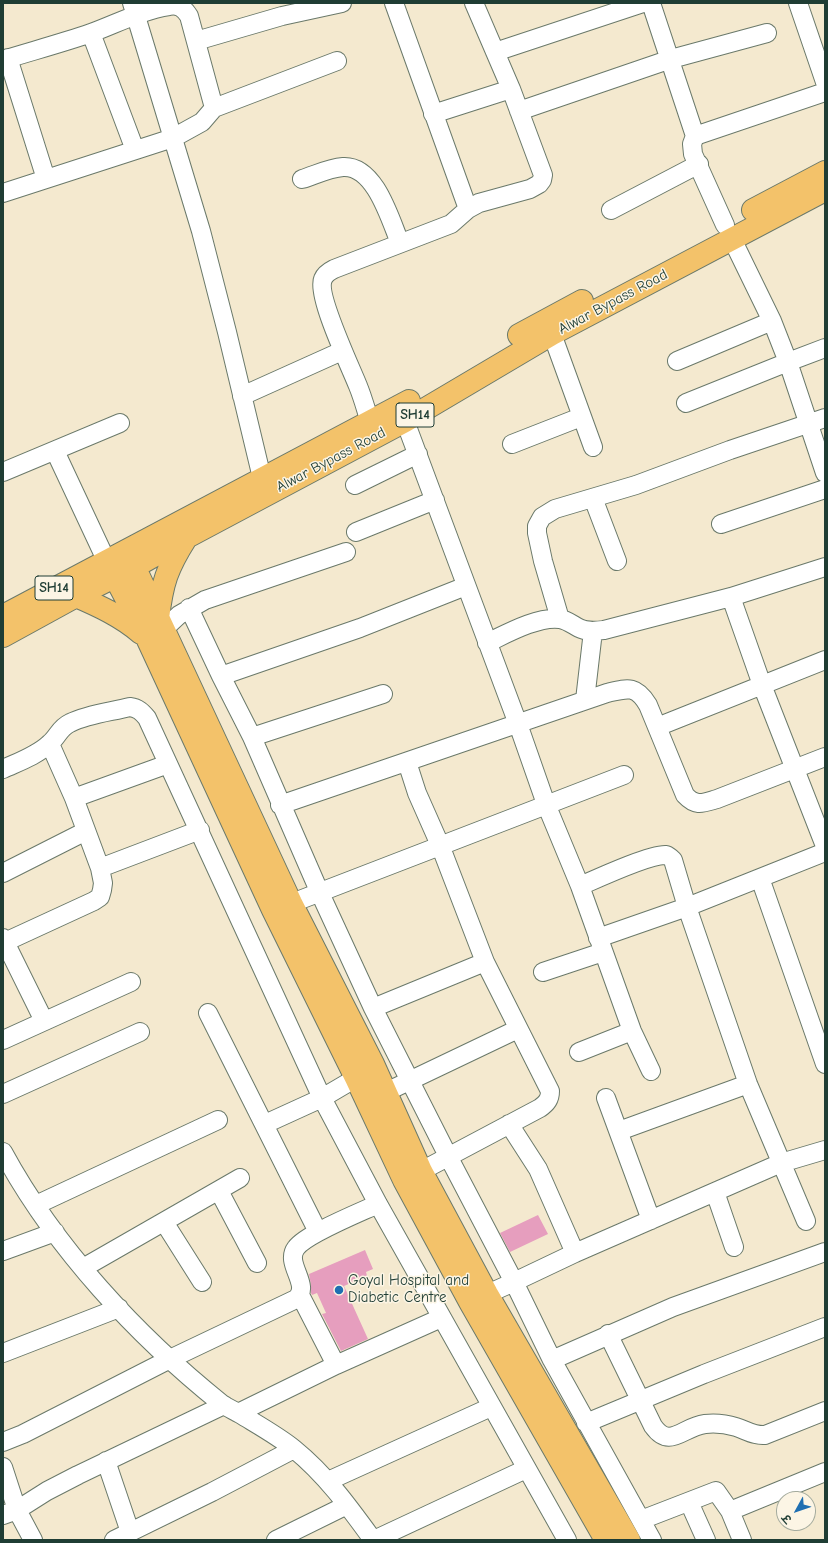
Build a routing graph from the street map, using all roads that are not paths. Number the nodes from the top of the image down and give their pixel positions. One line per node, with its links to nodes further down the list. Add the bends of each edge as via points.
1 (342, 3): 10 (street, via 243,26)
2 (474, 3): 11 (street)
3 (643, 3): 11 (street)
4 (651, 3): 13 (street)
5 (798, 3): 15 (street)
6 (398, 5): 20 (street)
7 (134, 9): 8 (street); 10 (street, via 169,5 185,9); 22 (street)
8 (91, 33): 12 (street); 23 (street)
9 (767, 33): 13 (street)
10 (196, 42): 18 (street)
11 (495, 52): 16 (street)
12 (5, 59): 26 (street)
13 (670, 59): 19 (street); 21 (street)
14 (337, 61): 18 (street)
15 (825, 82)
16 (511, 89): 19 (street); 20 (street)
17 (825, 92): 21 (street)
18 (214, 108): 22 (street, via 202,122)
19 (519, 111): 30 (street, via 543,174 542,180 530,189 479,203)
20 (433, 114): 30 (street)
21 (695, 136): 24 (street, via 692,144 693,154)
22 (173, 138): 23 (street); 40 (street, via 228,332)
23 (135, 150): 26 (street)
24 (699, 164): 31 (street); 32 (street)
25 (825, 172): 32 (main road, SH14)
26 (46, 178): 29 (street)
27 (302, 179): 33 (street, via 343,167 361,172 377,190)
28 (825, 190): 32 (main road, Alwar Bypass Road / SH14)
29 (3, 193)
30 (468, 209): 33 (street, via 451,224)
31 (611, 210)
32 (728, 232): 34 (street); 35 (main road, Alwar Bypass Road / SH14); 45 (main road, SH14, via 667,257 547,319)
33 (400, 243): 37 (street, via 334,269 322,279 325,301)
34 (772, 321): 38 (street); 39 (street)
35 (552, 334): 42 (street); 43 (main road, Alwar Bypass Road / SH14)
36 (825, 348): 39 (street)
37 (342, 351): 40 (street); 45 (street, via 359,388)
38 (677, 361)
39 (788, 362): 41 (street); 44 (street)
40 (242, 396): 53 (street)
41 (686, 404)
42 (581, 417): 47 (street); 48 (street)
43 (405, 421): 50 (street); 60 (main road, Alwar Bypass Road / SH14)
44 (817, 421): 52 (street); 56 (street)
45 (370, 422): 53 (main road, SH14)
46 (120, 423): 49 (street)
47 (512, 444)
48 (593, 447)
49 (55, 451): 51 (street); 65 (street)
50 (418, 454): 54 (street); 57 (street)
51 (3, 472)
52 (825, 473)
53 (262, 478): 62 (main road, SH14)
54 (355, 486)
55 (825, 489): 58 (street)
56 (593, 498): 63 (street); 71 (street, via 548,512 542,516 537,526 543,561)
57 (435, 500): 59 (street); 66 (street)
58 (721, 524)
59 (356, 532)
60 (187, 537): 62 (main road, Alwar Bypass Road / SH14); 72 (main road, via 169,567 162,590)
61 (346, 552): 69 (street, via 205,600)
62 (130, 559): 65 (main road, SH14); 72 (main road)
63 (617, 561)
64 (825, 567): 68 (street)
65 (110, 569): 67 (main road, SH14); 70 (main road, SH14); 72 (main road)
66 (466, 586): 75 (street); 77 (street, via 360,628)
67 (76, 596): 72 (main road, via 128,622); 74 (main road, SH14)
68 (730, 597): 73 (street); 78 (street)
69 (189, 608): 72 (street); 77 (street)
70 (3, 616)
71 (560, 619): 73 (street, via 581,629); 75 (street, via 547,619 530,624)
72 (156, 628): 104 (main road)
73 (593, 631): 80 (street)
74 (3, 636)
75 (487, 643): 81 (street)
76 (825, 660): 78 (street)
77 (221, 676): 83 (street)
78 (762, 685): 82 (street); 88 (street)
79 (383, 694): 83 (street)
80 (585, 700): 81 (street); 82 (street, via 622,690 636,690 643,696)
81 (518, 724): 86 (street); 92 (street)
82 (658, 727): 88 (street, via 685,795 696,803 717,799)
83 (252, 737): 93 (street)
84 (50, 744): 87 (street, via 58,732 70,723 130,707 142,712 147,718); 89 (street); 91 (street)
85 (825, 757): 88 (street)
86 (407, 762): 93 (street); 96 (street, via 417,793)
87 (168, 764): 91 (street); 94 (street)
88 (795, 768): 97 (street)
89 (3, 769)
90 (624, 775): 92 (street)
91 (74, 798): 95 (street)
92 (546, 804): 96 (street); 102 (street)
93 (280, 805): 103 (street)
94 (200, 830): 99 (street); 126 (street)
95 (86, 831): 99 (street); 100 (street)
96 (440, 845): 103 (street); 108 (street)
97 (825, 846)
98 (825, 852): 101 (street)
99 (100, 868): 106 (street, via 103,883 100,897)
100 (3, 873)
101 (760, 878): 105 (street); 119 (street)
102 (580, 886): 105 (street, via 666,855 676,865); 107 (street)
103 (319, 891): 104 (street); 111 (street)
104 (282, 906): 121 (main road); 124 (main road)
105 (687, 906): 107 (street); 123 (street)
106 (4, 940): 113 (street)
107 (601, 945): 109 (street); 115 (street)
108 (485, 962): 111 (street); 114 (street)
109 (543, 972)
110 (131, 982): 113 (street)
111 (373, 1008): 122 (street)
112 (208, 1013): 129 (street)
113 (44, 1021): 117 (street)
114 (518, 1029): 122 (street); 130 (street, via 548,1084 550,1097 540,1108)
115 (632, 1031): 118 (street); 120 (street)
116 (140, 1032): 125 (street)
117 (3, 1040)
118 (579, 1052)
119 (823, 1052)
120 (651, 1071)
121 (356, 1078): 126 (street); 136 (main road)
122 (410, 1080): 124 (street); 134 (street)
123 (748, 1084): 131 (street); 135 (street)
124 (386, 1092): 136 (main road)
125 (3, 1094)
126 (322, 1098): 129 (street); 140 (street)
127 (606, 1098): 131 (street)
128 (218, 1120): 141 (street)
129 (265, 1124): 146 (street)
130 (508, 1124): 134 (street); 150 (street, via 538,1169)
131 (619, 1131): 142 (street)
132 (825, 1151): 135 (street)
133 (3, 1152): 141 (street)
134 (448, 1156): 136 (street); 154 (street)
135 (781, 1163): 139 (street); 143 (street)
136 (412, 1176): 156 (main road)
137 (240, 1178): 138 (street)
138 (219, 1191): 144 (street); 151 (street)
139 (715, 1192): 142 (street); 147 (street)
140 (378, 1204): 146 (street); 158 (street)
141 (36, 1205): 145 (street)
142 (651, 1220): 150 (street)
143 (806, 1221)
144 (164, 1222): 152 (street); 153 (street)
145 (55, 1232): 148 (street); 152 (street)
146 (318, 1232): 155 (street, via 296,1248 293,1256 302,1289)
147 (734, 1247)
148 (3, 1251)
149 (825, 1252): 160 (street, via 673,1307)
150 (575, 1253): 154 (street)
151 (257, 1263)
152 (84, 1268): 157 (street)
153 (202, 1282)
154 (514, 1282): 156 (street); 163 (street)
155 (300, 1295): 162 (street, via 290,1303); 164 (street)
156 (478, 1298): 188 (main road); 189 (main road)
157 (119, 1308): 161 (street); 162 (street)
158 (441, 1318): 164 (street); 166 (street)
159 (825, 1327): 165 (street)
160 (608, 1334): 163 (street); 165 (street)
161 (3, 1353)
162 (170, 1359): 167 (street); 170 (street)
163 (552, 1360): 169 (street)
164 (336, 1365): 167 (street)
165 (641, 1401): 168 (street, via 657,1432 668,1438 705,1424 728,1425 758,1436 765,1435); 169 (street)
166 (491, 1406): 174 (street); 176 (street)
167 (231, 1409): 171 (street); 172 (street)
168 (825, 1411)
169 (586, 1423): 181 (street)
170 (3, 1442)
171 (294, 1449): 176 (street); 182 (street)
172 (106, 1461): 180 (street); 182 (street)
173 (3, 1467): 180 (street)
174 (526, 1469): 186 (street); 187 (street)
175 (825, 1472): 179 (street)
176 (328, 1481): 178 (street)
177 (689, 1502): 179 (street, via 716,1491); 181 (street); 191 (street)
178 (347, 1505): 185 (street); 186 (street)
179 (730, 1511): 192 (street)
180 (10, 1513): 183 (street)
181 (641, 1520): 190 (street)
182 (130, 1532): 184 (street)
183 (33, 1540)
184 (114, 1540)
185 (276, 1540)
186 (374, 1540)
187 (565, 1540)
188 (606, 1540)
189 (629, 1540)
190 (652, 1540)
191 (706, 1540)
192 (742, 1540)

